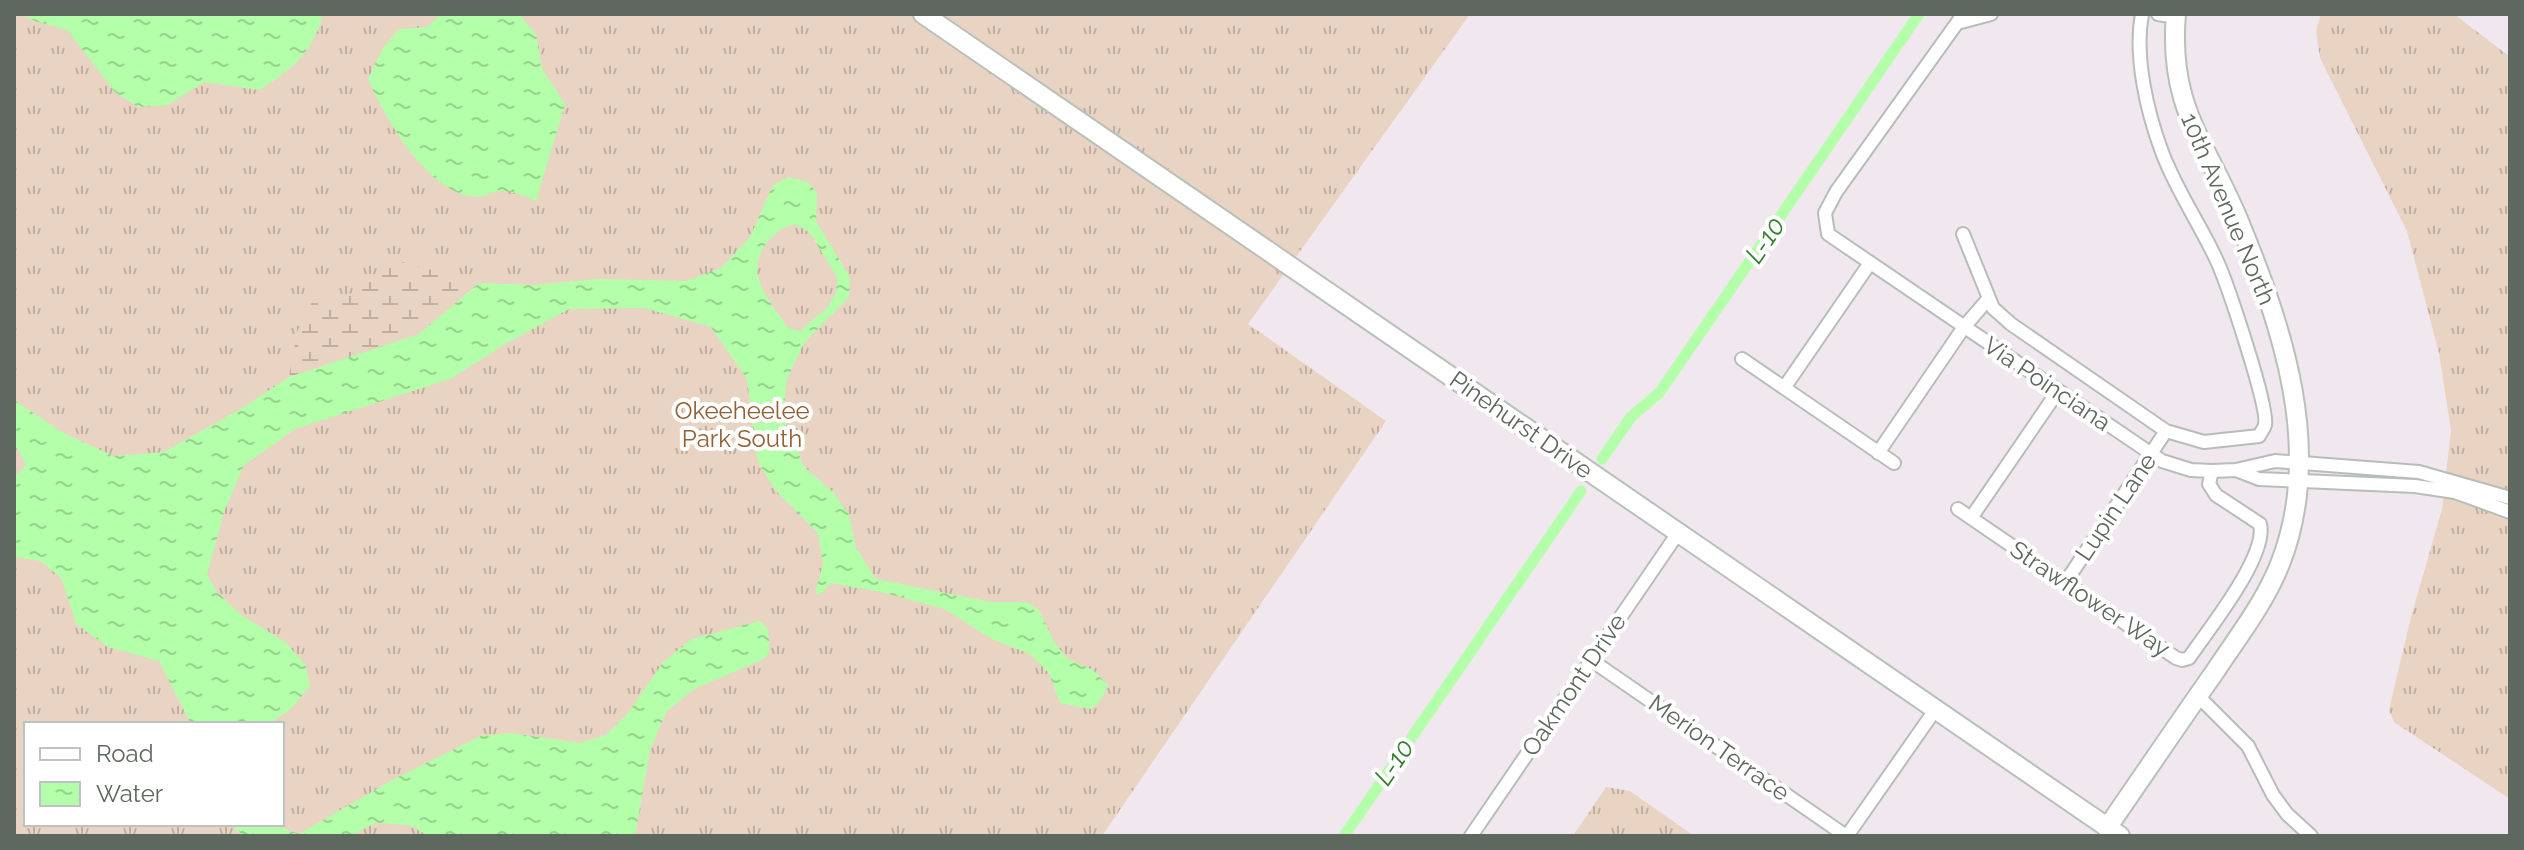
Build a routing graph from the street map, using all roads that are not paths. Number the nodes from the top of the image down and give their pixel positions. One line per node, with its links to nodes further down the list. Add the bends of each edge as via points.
1 (923, 14): 25 (street, Pinehurst Drive)
2 (1991, 14): 5 (street)
3 (2142, 14): 13 (street, via 2143,82 2162,152 2218,263 2265,424 2259,436 2227,441 2204,442)
4 (2170, 15): 19 (street, 10th Avenue North, via 2180,91 2236,215 2286,358)
5 (1960, 19): 7 (street, Via Poinciana, via 1825,213 1828,234)
6 (1963, 234): 8 (street)
7 (1870, 263): 9 (street, Via Poinciana); 11 (street)
8 (1989, 298): 9 (street); 13 (street, via 2011,324)
9 (1964, 327): 12 (street, Via Poinciana); 14 (street)
10 (1742, 359): 11 (street)
11 (1784, 388): 14 (street)
12 (2058, 391): 15 (street, Via Poinciana); 24 (street)
13 (2166, 431): 15 (street, Lupin Lane)
14 (1878, 453): 16 (street)
15 (2152, 456): 18 (street, Via Poinciana, via 2176,467); 26 (street, Lupin Lane)
16 (1894, 463)
17 (2236, 470): 18 (street, Via Poinciana); 19 (street, Via Poinciana, via 2259,479); 19 (street, Via Poinciana, via 2275,461)
18 (2212, 471): 26 (street, Strawflower Way, via 2209,484 2216,495 2260,524 2262,533 2248,569 2189,658 2176,658)
19 (2299, 472): 20 (street, Via Poinciana); 28 (street, 10th Avenue North, via 2289,537 2274,578)
20 (2460, 488): 21 (street, Via Poinciana); 23 (street, Via Poinciana)
21 (2510, 498)
22 (1958, 509): 24 (street, Strawflower Way)
23 (2510, 512)
24 (1971, 518): 26 (street, Strawflower Way)
25 (1678, 533): 27 (street, Oakmont Drive); 29 (street, Pinehurst Drive)
26 (2065, 583)
27 (1591, 660): 31 (street, Oakmont Drive); 32 (street, Merion Terrace)
28 (2198, 696): 30 (street, 10th Avenue North); 33 (street, via 2248,746 2273,795)
29 (1935, 710): 30 (street, Pinehurst Drive); 32 (street)
30 (2114, 832)
31 (1471, 836)
32 (1846, 836)
33 (2311, 836)

